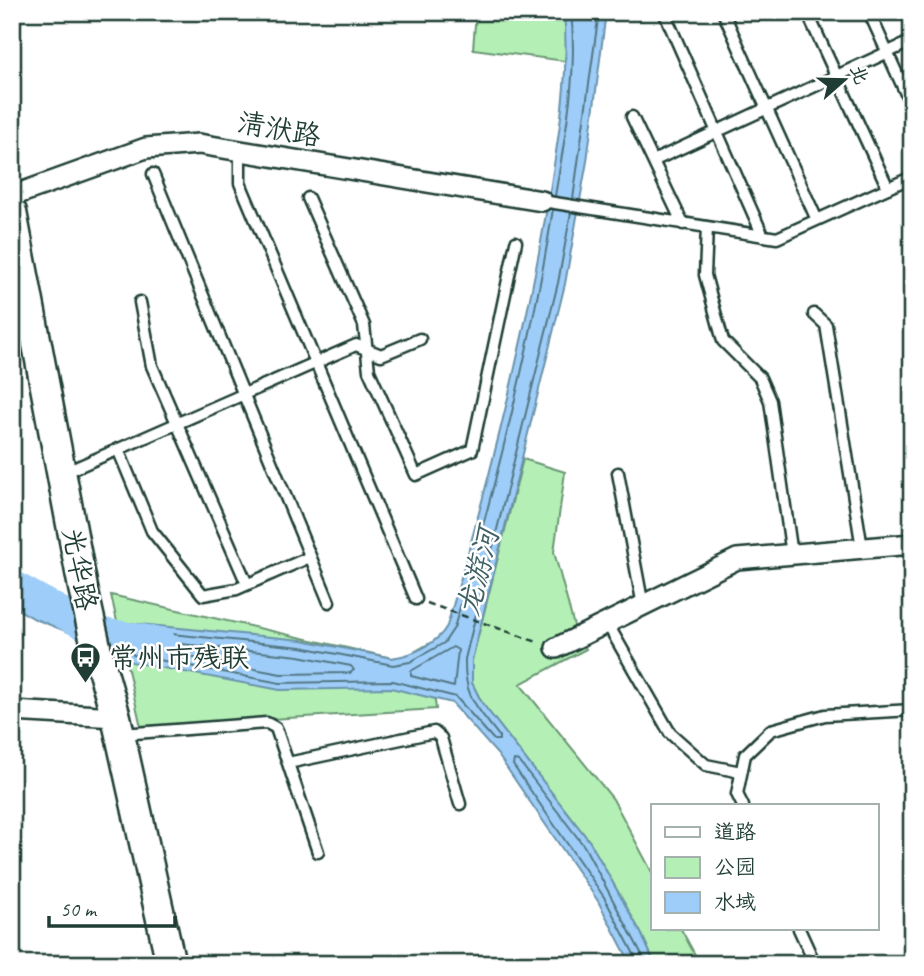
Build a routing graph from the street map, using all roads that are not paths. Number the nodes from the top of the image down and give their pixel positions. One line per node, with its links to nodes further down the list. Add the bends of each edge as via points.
1 (664, 12): 11 (lane)
2 (723, 12): 9 (lane)
3 (807, 12): 7 (lane)
4 (869, 12): 6 (lane)
5 (912, 41): 6 (lane)
6 (887, 53): 7 (lane); 8 (lane)
7 (836, 76): 9 (lane); 16 (lane)
8 (912, 107)
9 (767, 108): 11 (lane); 21 (lane)
10 (632, 117): 13 (lane)
11 (716, 131): 13 (lane); 24 (lane)
12 (240, 150): 17 (street, 清洑路, via 199,144 146,148); 19 (street, 清洑路); 30 (lane, via 240,183)
13 (653, 161): 22 (lane)
14 (153, 174): 31 (lane)
15 (912, 177): 16 (lane)
16 (888, 188): 21 (lane)
17 (12, 196)
18 (308, 198): 29 (lane, via 364,325)
19 (542, 201): 22 (lane)
20 (12, 212): 35 (main road, 光华路)
21 (817, 220): 24 (lane, via 777,238)
22 (682, 224): 23 (lane)
23 (707, 227): 24 (lane); 38 (lane, via 705,275 723,341 760,378 770,401)
24 (763, 236)
25 (516, 242): 29 (lane, via 472,450 416,475 369,370)
26 (140, 302): 32 (lane, via 152,366)
27 (814, 314): 37 (lane, via 827,325)
28 (420, 339): 29 (lane, via 381,355)
29 (366, 349): 30 (lane, via 356,345)
30 (316, 363): 31 (lane); 41 (lane)
31 (243, 395): 32 (lane); 39 (lane)
32 (177, 423): 33 (lane); 40 (lane)
33 (118, 449): 35 (lane); 40 (lane, via 152,531 203,596)
34 (618, 473): 43 (lane)
35 (61, 474): 48 (main road, 光华路, via 97,651)
36 (912, 544): 37 (street)
37 (862, 548): 38 (street)
38 (792, 555): 43 (street, via 737,559)
39 (310, 557): 40 (lane); 42 (lane)
40 (247, 584)
41 (416, 599)
42 (329, 602)
43 (643, 606): 44 (street)
44 (607, 623): 45 (street); 50 (lane, via 670,733 706,765)
45 (556, 648)
46 (912, 710): 50 (lane, via 825,715 771,730 745,755)
47 (12, 711): 48 (street)
48 (118, 726): 49 (lane, via 267,723 276,728); 55 (main road, 光华路)
49 (288, 763): 51 (lane, via 434,732 441,738); 53 (lane)
50 (741, 772): 52 (lane, via 737,794)
51 (460, 804)
52 (742, 804)
53 (318, 852)
54 (799, 930): 56 (lane)
55 (171, 964)
56 (815, 964)

